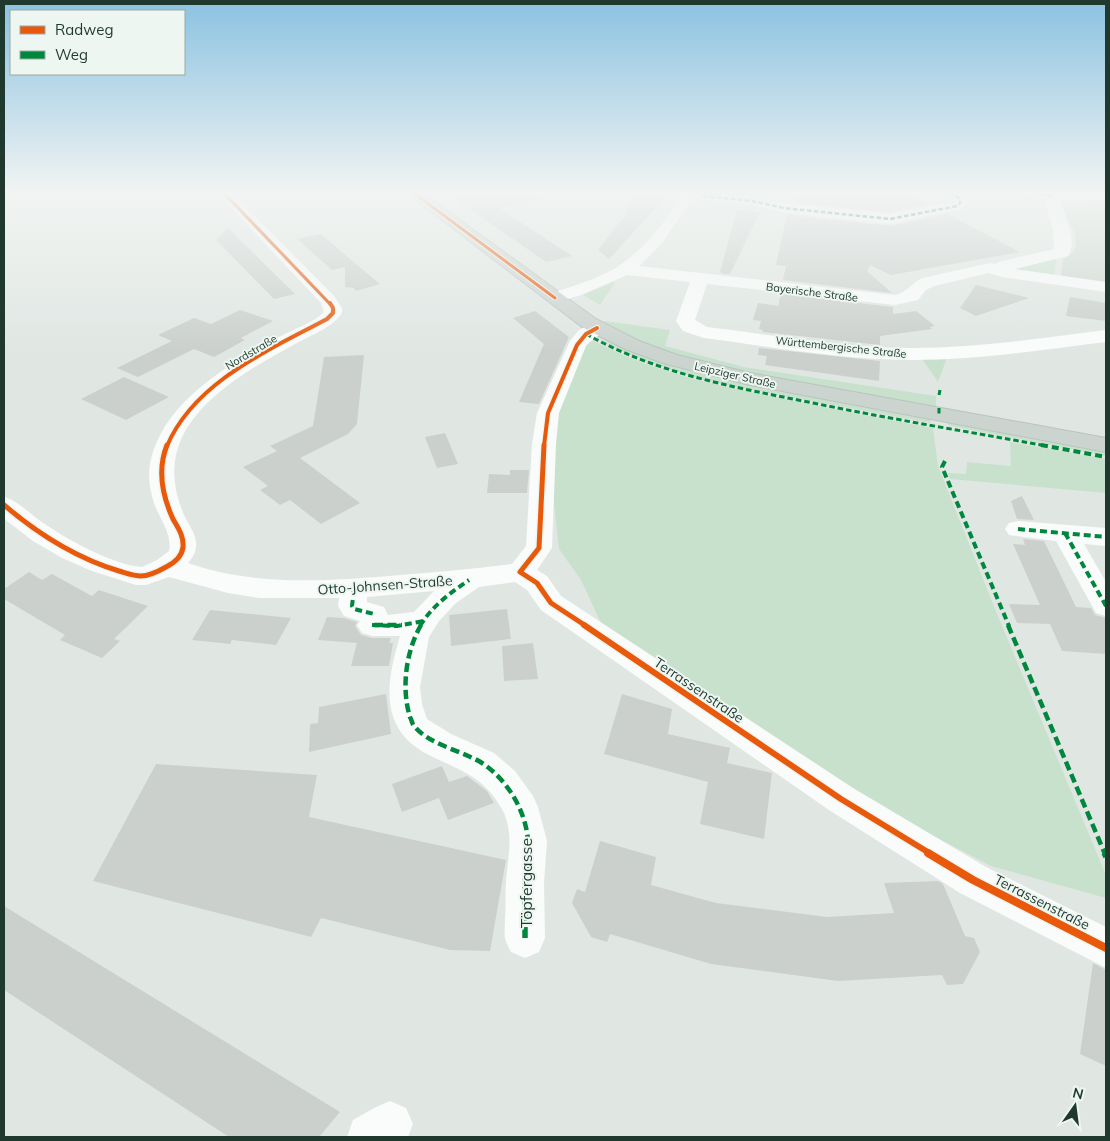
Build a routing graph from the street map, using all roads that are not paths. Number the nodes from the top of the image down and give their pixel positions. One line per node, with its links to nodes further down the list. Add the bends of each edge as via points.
1 (274, 244): 17 (street, Nordstraße, via 328,300 333,313 228,377 194,405 177,426 164,456 160,477 163,498 183,548)
2 (483, 244): 9 (main road, Leipziger Straße)
3 (654, 244): 6 (street)
4 (1063, 244): 5 (street, Bayerische Straße, via 1059,254)
5 (990, 268): 7 (street, Bayerische Straße, via 928,282 912,296 895,300); 8 (street, Bayerische Straße)
6 (627, 270): 7 (street, Bayerische Straße); 9 (street)
7 (700, 279): 11 (street, Württembergische Straße, via 685,321 690,327 704,332 912,354)
8 (1106, 287)
9 (555, 298): 10 (main road, Leipziger Straße)
10 (597, 328): 12 (main road, Leipziger Straße, via 632,345 709,370); 18 (street, via 586,334 577,345 548,413 539,548)
11 (1106, 336)
12 (1106, 445)
13 (4, 505): 17 (street, via 48,538 97,564 140,576)
14 (1018, 529): 15 (street)
15 (1065, 533): 16 (street); 21 (street)
16 (1106, 537)
17 (168, 566): 20 (street, Otto-Johnsen-Straße, via 186,574 234,584 282,589)
18 (520, 572): 19 (street, Otto-Johnsen-Straße); 24 (street, Terrassenstraße, via 537,583 551,603 841,799 974,880)
19 (469, 580): 20 (street, Otto-Johnsen-Straße); 22 (street, Töpfergasse, via 446,596)
20 (354, 589): 22 (street, via 352,606 373,620 397,626)
21 (1106, 606)
22 (424, 621): 23 (street, Töpfergasse, via 414,638 404,687 410,717 414,727 426,736 482,763 503,782 520,807 529,841 525,883)
23 (526, 938)
24 (1106, 948)

